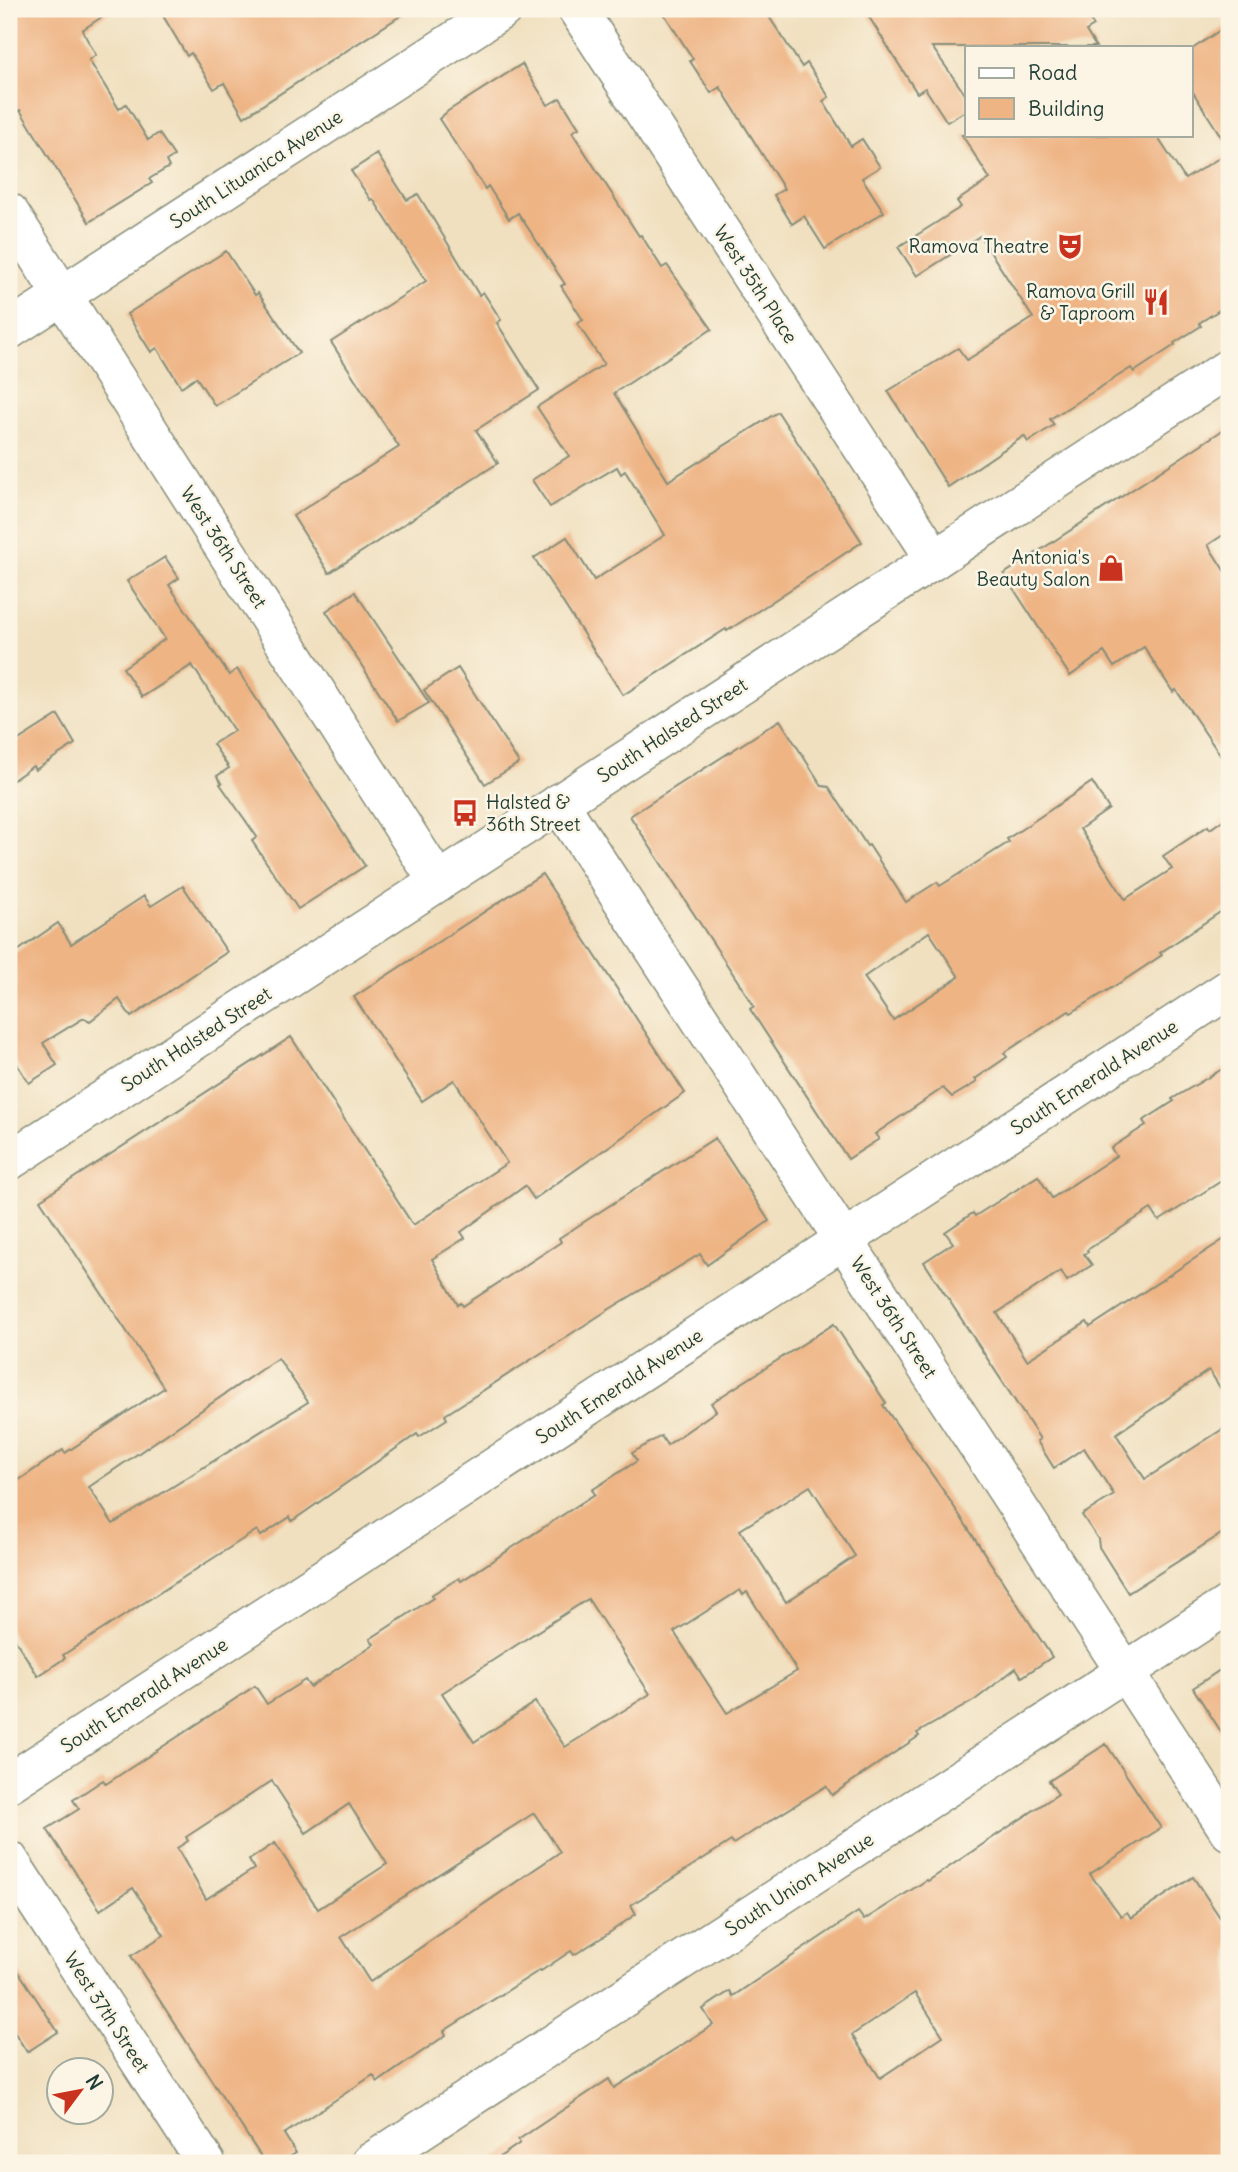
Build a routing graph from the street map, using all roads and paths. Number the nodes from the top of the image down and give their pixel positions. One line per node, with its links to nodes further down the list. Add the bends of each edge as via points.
1 (503, 9): 4 (street, South Lituanica Avenue)
2 (578, 9): 7 (street, West 35th Place)
3 (9, 212): 4 (street, West 36th Street)
4 (62, 295): 5 (street, South Lituanica Avenue); 9 (street, West 36th Street)
5 (9, 330)
6 (1229, 368): 7 (street, South Halsted Street)
7 (935, 559): 8 (street, South Halsted Street)
8 (559, 803): 9 (street, South Halsted Street); 12 (street, West 36th Street)
9 (438, 882): 11 (street, South Halsted Street)
10 (1229, 989): 12 (street, South Emerald Avenue)
11 (9, 1161)
12 (844, 1240): 14 (street, West 36th Street); 15 (street, South Emerald Avenue)
13 (1229, 1604): 14 (street, South Union Avenue)
14 (1125, 1672): 16 (street, West 36th Street); 19 (street, South Union Avenue)
15 (9, 1783)
16 (1229, 1831)
17 (9, 1860): 18 (street, West 37th Street)
18 (206, 2163)
19 (370, 2163)

